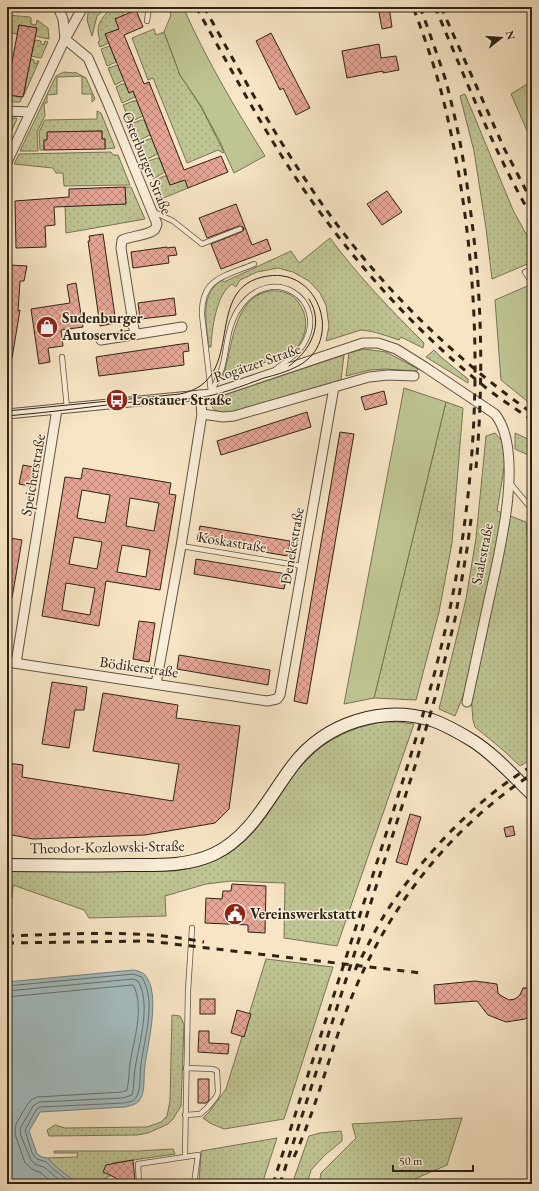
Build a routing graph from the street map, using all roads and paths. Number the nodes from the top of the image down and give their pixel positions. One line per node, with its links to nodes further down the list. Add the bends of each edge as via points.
1 (58, 7): 5 (street, via 63,19)
2 (83, 7): 5 (street)
3 (149, 7): 4 (lane)
4 (147, 21)
5 (65, 39): 7 (street); 9 (street, Osterburger Straße, via 88,58)
6 (7, 111): 7 (street)
7 (30, 112): 8 (street)
8 (7, 162)
9 (152, 211): 10 (lane, via 173,221 202,244); 15 (street, Osterburger Straße, via 157,224 155,230 122,240 120,248)
10 (240, 229)
11 (254, 264): 21 (lane, via 214,281 205,294 202,315)
12 (532, 269): 13 (lane, via 525,272)
13 (532, 283)
14 (182, 327): 15 (street)
15 (135, 335): 16 (street)
16 (101, 340)
17 (62, 357): 23 (lane)
18 (270, 374): 21 (street, Rogätzer Straße); 21 (lane, via 300,349 310,327 309,313 303,301 294,292 281,287 259,290 246,299 238,310 222,368); 26 (street, Rogätzer Straße, via 358,344 378,343 406,354)
19 (414, 376): 20 (street, via 369,377)
20 (334, 387): 25 (street, via 234,416); 30 (street, Denekestraße)
21 (211, 394): 22 (street, Rogätzer Straße)
22 (200, 395): 23 (street, Rogätzer Straße); 25 (street)
23 (62, 408): 24 (street, Rogätzer Straße); 31 (street, Speicherstraße)
24 (7, 414)
25 (202, 414): 29 (street)
26 (495, 414): 27 (street, Saalestraße, via 503,426 507,442)
27 (509, 482): 28 (lane, via 530,507); 34 (street, Saalestraße, via 504,533)
28 (532, 518)
29 (181, 546): 30 (lane, Koskastraße); 32 (street)
30 (302, 566): 33 (street, Denekestraße, via 280,695 275,700)
31 (11, 662): 32 (street, Bödikerstraße)
32 (156, 684): 33 (street, Bödikerstraße)
33 (267, 701)
34 (467, 702)
35 (532, 794): 36 (main road, Theodor-Kozlowski-Straße, via 474,741 450,727 418,717 384,716 358,720 331,732 312,746 298,758 242,835 221,850 197,860 168,865)
36 (7, 865)
37 (192, 928): 38 (lane)
38 (186, 1068): 39 (lane); 39 (lane, via 213,1069 218,1071 218,1077 217,1094 207,1108 198,1115)
39 (185, 1115): 40 (lane)
40 (185, 1154)
41 (139, 1184): 42 (lane, via 138,1164 198,1155)
42 (194, 1184)

